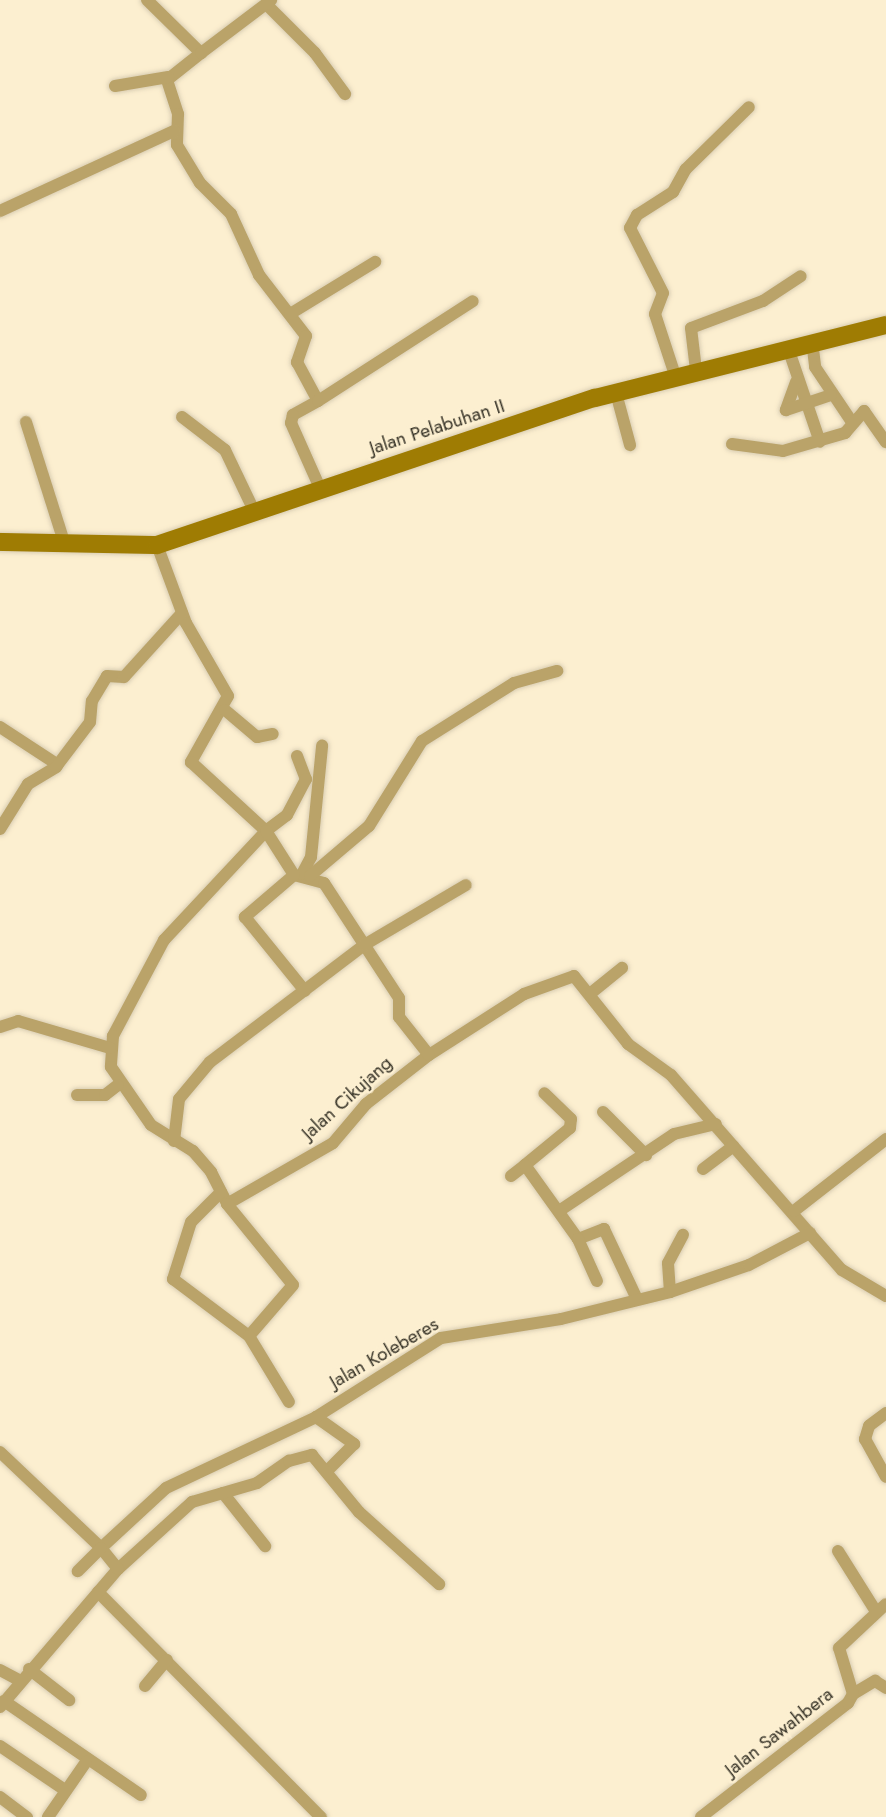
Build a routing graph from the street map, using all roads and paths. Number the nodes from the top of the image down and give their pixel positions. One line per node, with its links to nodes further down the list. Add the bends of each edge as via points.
1 (147, 0): 3 (street)
2 (268, 2): 3 (street, via 259,3); 6 (street)
3 (201, 53): 4 (street)
4 (168, 76): 5 (street); 8 (street, via 178,114)
5 (115, 86)
6 (345, 94)
7 (749, 107): 18 (street, via 686,169 673,192 637,215 630,228 663,293 655,314)
8 (174, 131): 9 (street, via 111,164 53,182); 13 (street, via 193,174 231,214 258,275)
9 (0, 211)
10 (375, 262): 13 (street)
11 (801, 276): 17 (street, via 763,301 691,328)
12 (473, 301): 22 (street)
13 (290, 314): 22 (street, via 306,336 298,362)
14 (886, 325): 15 (main road, Jalan Pelabuhan II)
15 (812, 341): 16 (main road, Jalan Pelabuhan II); 21 (street, via 815,367)
16 (788, 348): 17 (main road, Jalan Pelabuhan II); 19 (street)
17 (696, 370): 18 (main road, Jalan Pelabuhan II)
18 (676, 376): 20 (main road, Jalan Pelabuhan II)
19 (796, 382): 23 (street); 23 (street, via 785,410)
20 (616, 393): 30 (street); 31 (main road, Jalan Pelabuhan II)
21 (831, 395): 23 (street); 26 (street)
22 (318, 401): 31 (street, via 291,423)
23 (806, 404): 27 (street)
24 (182, 417): 32 (street, via 225,450)
25 (26, 422): 34 (street)
26 (852, 422): 27 (street, via 845,433); 28 (street, via 866,412)
27 (820, 442): 29 (street, via 773,452)
28 (886, 442)
29 (732, 444)
30 (630, 445)
31 (319, 486): 32 (main road, Jalan Pelabuhan II)
32 (255, 513): 35 (main road, Jalan Pelabuhan II)
33 (0, 542): 34 (main road, Jalan Pelabuhan II)
34 (65, 545): 35 (main road, Jalan Pelabuhan II)
35 (157, 545): 36 (street)
36 (182, 613): 38 (street, via 227,691); 43 (street, via 124,677 107,676 92,701 90,722)
37 (557, 671): 46 (street, via 514,683 422,741 369,826)
38 (225, 710): 40 (street, via 257,737); 45 (street, via 197,743 191,762)
39 (0, 727): 43 (street)
40 (273, 734)
41 (322, 746): 46 (street, via 311,857)
42 (298, 756): 45 (street, via 306,779 287,815)
43 (58, 765): 44 (street, via 28,784)
44 (0, 829)
45 (266, 831): 46 (street); 53 (street, via 164,940)
46 (302, 875): 48 (street, via 324,883); 50 (street, via 245,916)
47 (466, 885): 48 (street)
48 (364, 945): 50 (street); 54 (street, via 399,998 399,1017)
49 (622, 968): 51 (street)
50 (306, 991): 61 (street, via 191,1082 175,1108)
51 (591, 993): 54 (street, Jalan Cikujang, via 574,976 558,977); 59 (street, Jalan Cikujang, via 628,1044 671,1075)
52 (0, 1027): 53 (street, via 18,1021)
53 (111, 1043): 55 (street)
54 (429, 1055): 68 (street, Jalan Cikujang, via 366,1104 333,1143)
55 (118, 1085): 57 (street, via 106,1095); 61 (street)
56 (544, 1093): 64 (street, via 571,1119 570,1128)
57 (78, 1095)
58 (603, 1112): 63 (street)
59 (716, 1125): 62 (street, Jalan Cikujang); 63 (street, via 682,1131)
60 (886, 1139): 70 (street)
61 (174, 1141): 67 (street, via 201,1160)
62 (733, 1146): 65 (street); 70 (street, Jalan Cikujang)
63 (646, 1155): 69 (street)
64 (526, 1165): 66 (street); 69 (street)
65 (703, 1169)
66 (511, 1176)
67 (221, 1192): 68 (street); 78 (street, via 191,1222 173,1279)
68 (227, 1204): 78 (street, via 294,1289)
69 (559, 1211): 73 (street)
70 (794, 1211): 71 (street, Jalan Cikujang)
71 (810, 1233): 75 (street, Jalan Koleberes, via 739,1270); 76 (street, via 856,1282)
72 (683, 1235): 75 (street, via 667,1263)
73 (578, 1239): 74 (street); 77 (street, via 599,1228 606,1231)
74 (597, 1281)
75 (670, 1292): 77 (street, Jalan Koleberes)
76 (885, 1295)
77 (637, 1300): 81 (street, Jalan Koleberes, via 441,1338)
78 (249, 1336): 79 (street)
79 (289, 1402)
80 (886, 1413): 84 (street, via 869,1426 865,1439)
81 (316, 1417): 83 (street, via 338,1432 352,1450); 87 (street, Jalan Koleberes, via 166,1488)
82 (0, 1452): 87 (street)
83 (329, 1469): 85 (street, via 309,1455); 91 (street, via 359,1512)
84 (886, 1477)
85 (223, 1493): 86 (street); 89 (street, via 180,1510)
86 (265, 1546)
87 (101, 1548): 89 (street); 90 (street, Jalan Koleberes)
88 (838, 1551): 93 (street)
89 (118, 1569): 92 (street)
90 (78, 1571)
91 (439, 1584)
92 (98, 1592): 94 (street); 95 (street)
93 (881, 1607): 100 (street, Jalan Sawahbera, via 839,1648)
94 (167, 1660): 98 (street); 110 (street)
95 (29, 1669): 97 (street); 101 (street)
96 (0, 1670): 97 (street)
97 (19, 1680): 102 (street)
98 (145, 1686)
99 (886, 1688): 100 (street, via 875,1681)
100 (853, 1694): 111 (street, Jalan Sawahbera)
101 (69, 1700)
102 (2, 1704): 104 (street)
103 (0, 1746): 105 (street)
104 (86, 1762): 105 (street); 106 (street)
105 (65, 1790): 109 (street)
106 (141, 1795)
107 (0, 1797): 108 (street)
108 (27, 1817)
109 (48, 1817)
110 (321, 1817)
111 (702, 1817)

